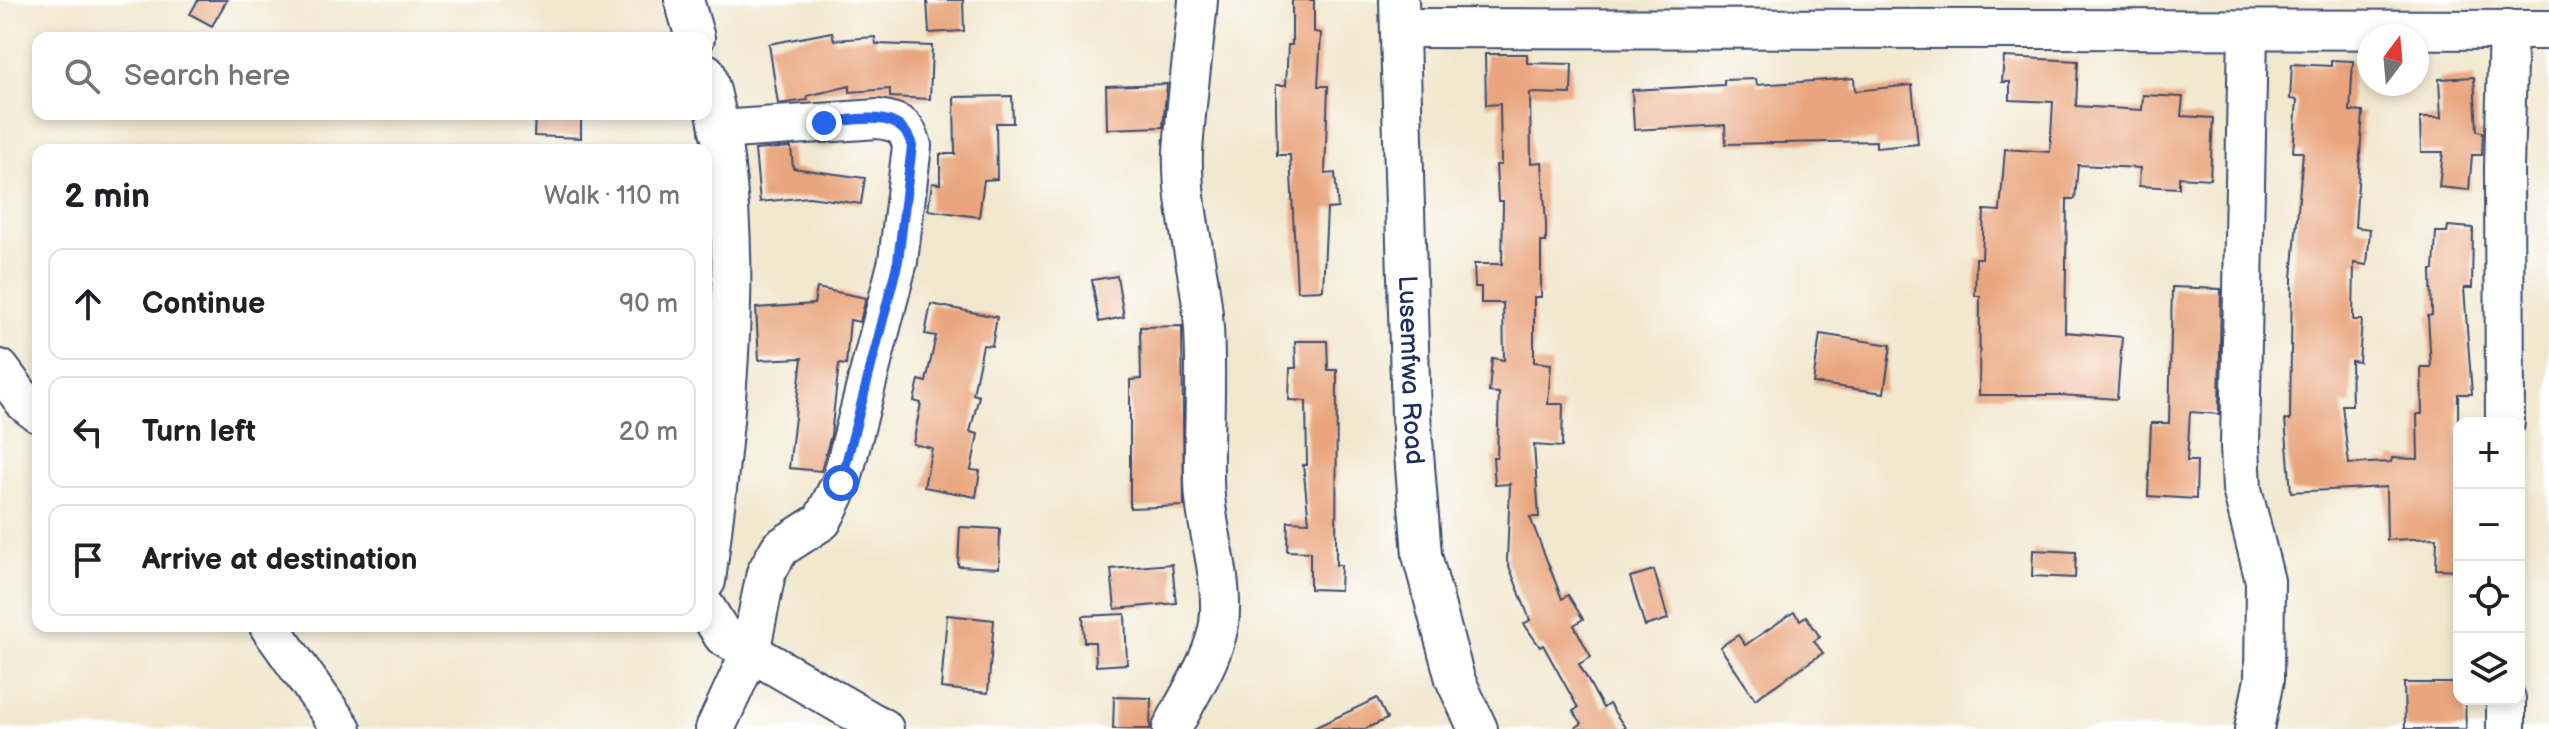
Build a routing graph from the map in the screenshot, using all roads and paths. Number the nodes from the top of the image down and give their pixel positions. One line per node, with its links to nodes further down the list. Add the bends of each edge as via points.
1 (684, 0): 7 (street)
2 (1198, 0): 21 (street, via 1183,154 1189,237 1203,310 1208,377 1203,480 1220,594 1219,625)
3 (1399, 14): 5 (street); 22 (street, Lusemfwa Road, via 1411,415 1422,555 1455,679)
4 (2508, 29): 5 (street); 6 (street); 12 (street)
5 (2248, 30): 23 (street, via 2240,445 2242,489 2265,581 2264,680)
6 (2549, 30)
7 (693, 32)
8 (712, 99): 9 (street)
9 (719, 130): 13 (street, via 726,167 730,279 724,418); 16 (street, via 878,119 898,122 909,132 912,146 898,261 841,483 822,521 780,548 766,573)
10 (0, 369): 11 (street)
11 (32, 408)
12 (2505, 417)
13 (712, 527)
14 (712, 618): 16 (street, via 723,636)
15 (273, 632): 18 (street)
16 (750, 653): 19 (street); 20 (street)
17 (2506, 705): 24 (street)
18 (342, 729)
19 (715, 729)
20 (884, 729)
21 (1172, 729)
22 (1478, 729)
23 (2254, 729)
24 (2506, 729)

